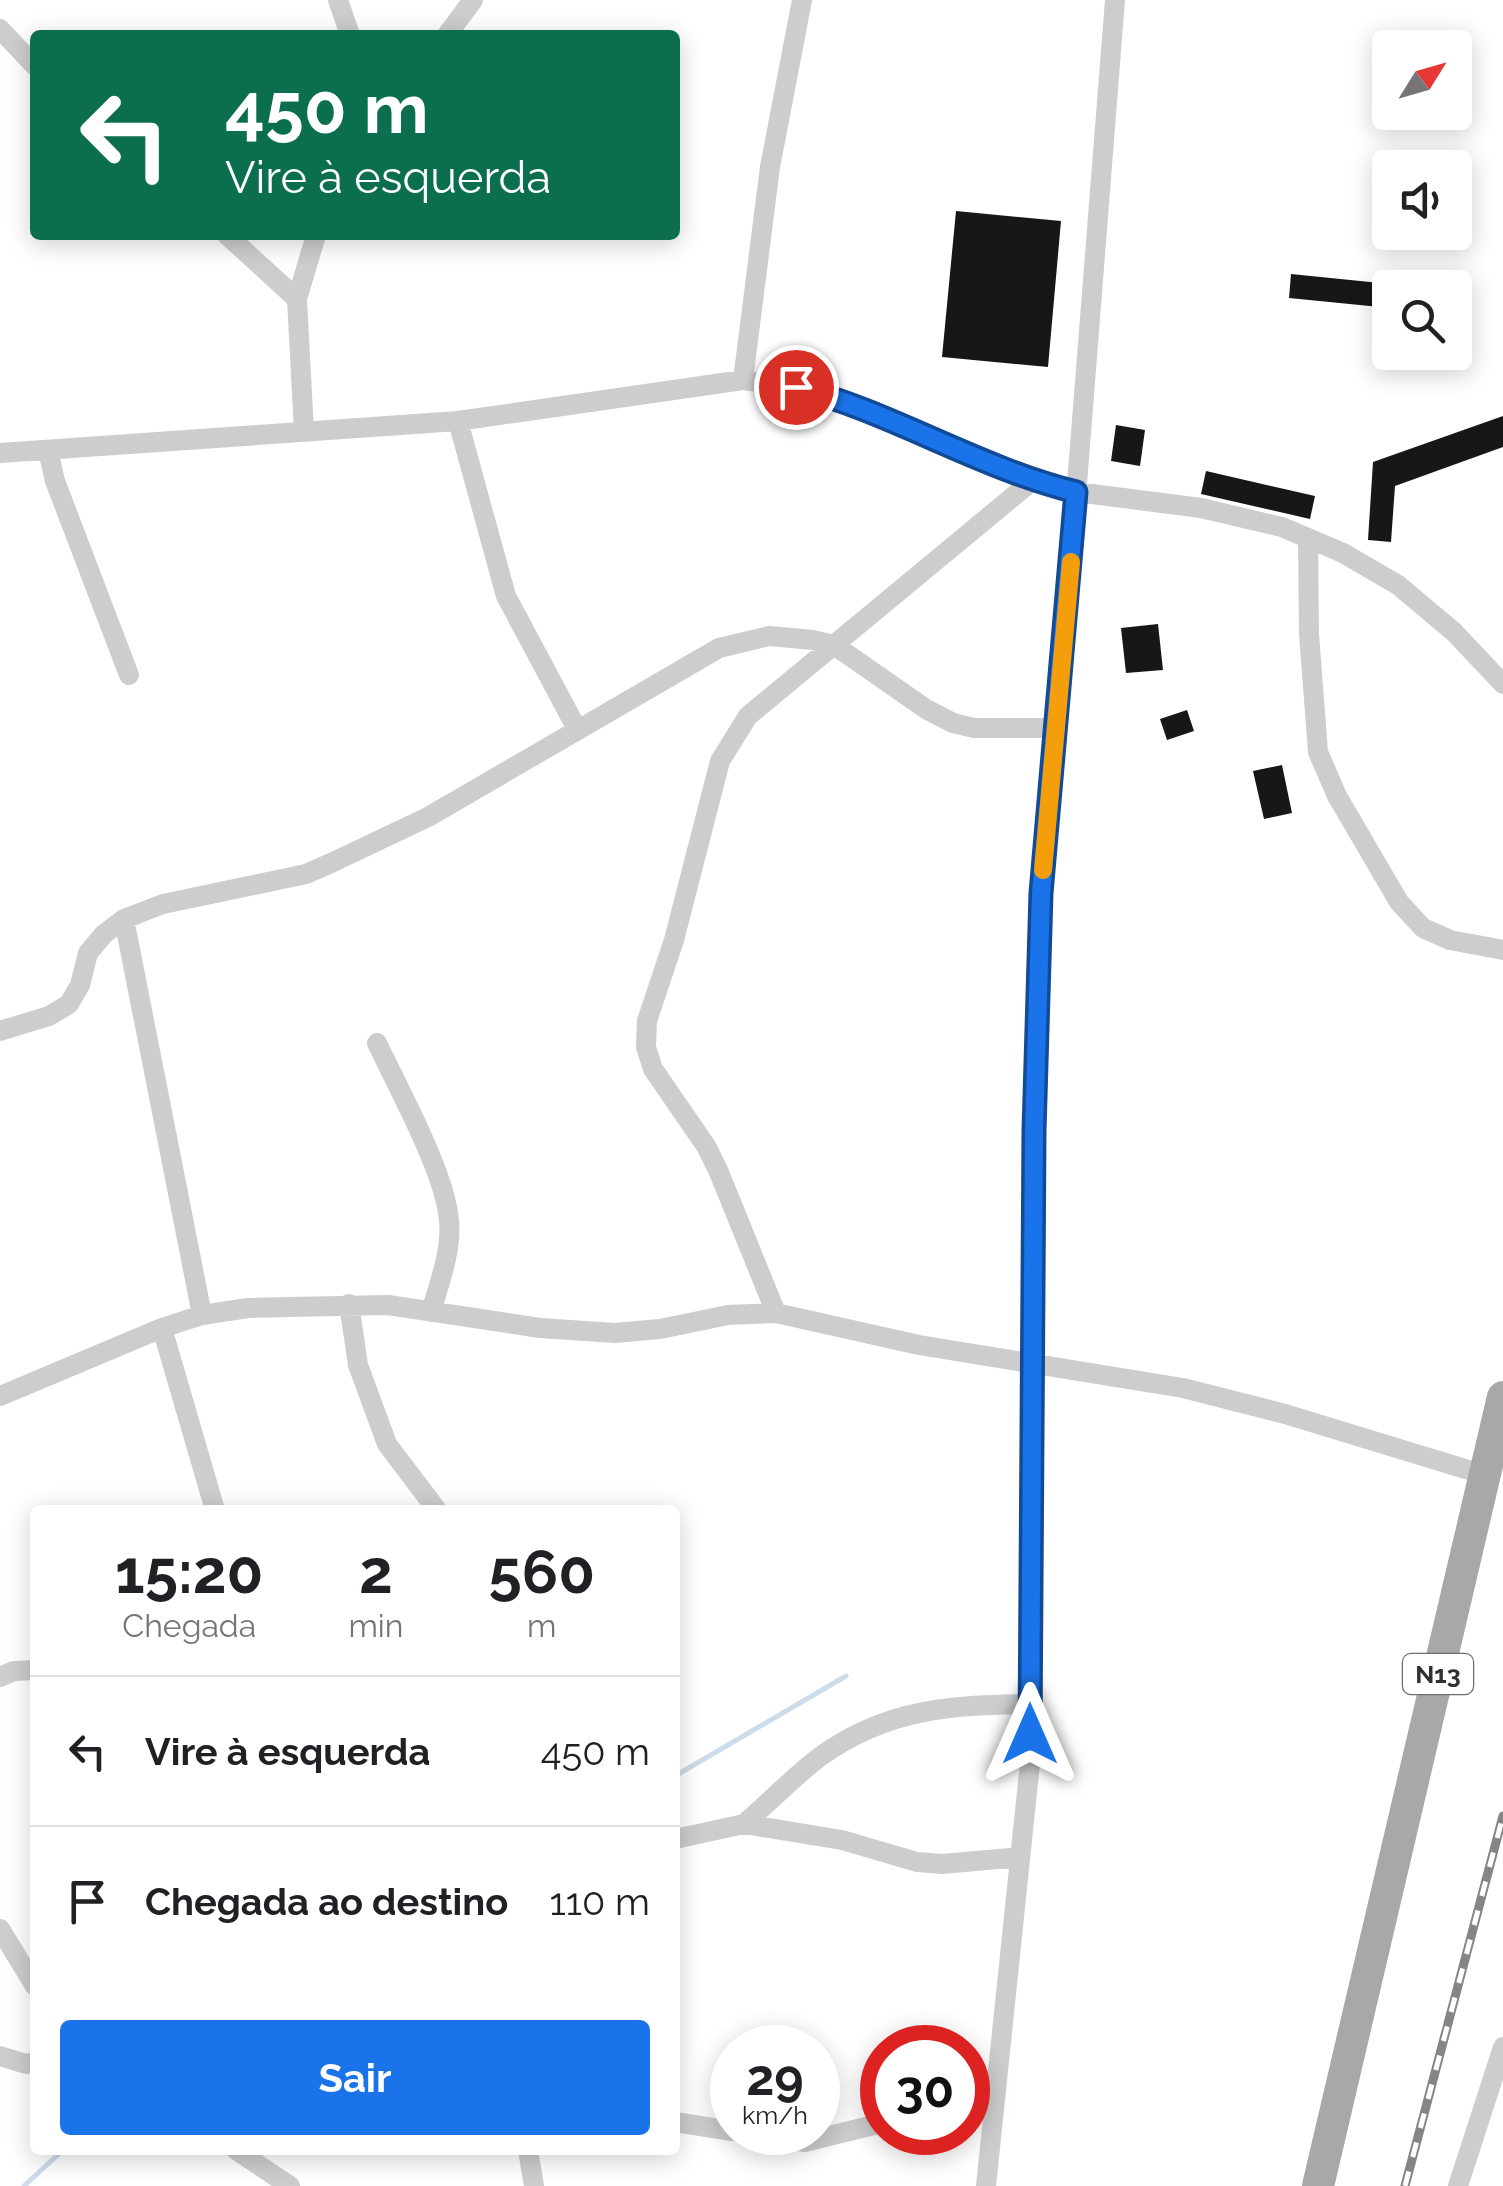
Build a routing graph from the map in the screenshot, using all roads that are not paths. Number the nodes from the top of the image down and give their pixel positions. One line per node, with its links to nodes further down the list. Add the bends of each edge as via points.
1 (338, 0): 6 (street)
2 (473, 0): 7 (street)
3 (802, 0): 12 (street, via 770,167)
4 (1115, 0): 18 (street)
5 (0, 29): 8 (street)
6 (348, 30)
7 (450, 30)
8 (30, 61)
9 (232, 240): 11 (street)
10 (314, 240): 11 (street)
11 (296, 299): 14 (street)
12 (743, 380): 13 (street); 17 (street, via 824,394)
13 (458, 420): 14 (street); 24 (street, via 506,596)
14 (304, 432): 15 (street)
15 (48, 450): 16 (street); 21 (street)
16 (0, 453)
17 (1032, 481): 18 (street); 20 (street)
18 (1076, 492): 19 (street, via 1201,508); 23 (street)
19 (1308, 538): 22 (street, via 1398,585); 26 (street, via 1318,752 1337,796 1399,902 1423,928)
20 (834, 646): 23 (street, via 952,723); 24 (street, via 769,636 719,648); 31 (street, via 748,716 720,761 646,1021 653,1068 712,1158)
21 (128, 675)
22 (1503, 684)
23 (1058, 728): 34 (street, via 1041,893)
24 (578, 729): 25 (street, via 428,817 306,874 163,904)
25 (124, 919): 27 (street, via 88,953 69,1004); 32 (street)
26 (1503, 950)
27 (0, 1031)
28 (376, 1043): 30 (street, via 450,1222)
29 (350, 1304): 30 (street); 32 (street); 39 (street, via 358,1365 387,1444)
30 (431, 1312): 31 (street, via 615,1332)
31 (776, 1314): 34 (street)
32 (202, 1315): 33 (street)
33 (162, 1328): 35 (street); 38 (street)
34 (1032, 1366): 37 (street, via 1183,1388); 42 (street)
35 (0, 1396)
36 (1502, 1404): 37 (main road, N13)
37 (1485, 1475): 60 (main road, N13)
38 (214, 1505)
39 (433, 1505)
40 (30, 1670): 41 (street)
41 (0, 1676)
42 (1031, 1704): 43 (street, via 921,1710 875,1728 820,1757); 45 (street)
43 (744, 1824): 44 (street); 45 (street, via 852,1842 916,1862)
44 (680, 1839)
45 (1020, 1857): 51 (street)
46 (0, 1930): 47 (street)
47 (30, 1978)
48 (1503, 2047): 61 (street)
49 (0, 2056): 50 (street)
50 (30, 2063)
51 (995, 2079): 52 (street); 59 (street)
52 (990, 2081)
53 (680, 2123): 54 (street)
54 (710, 2128)
55 (244, 2155): 57 (street)
56 (529, 2155): 58 (street)
57 (290, 2186)
58 (534, 2186)
59 (986, 2186)
60 (1318, 2186)
61 (1458, 2186)

